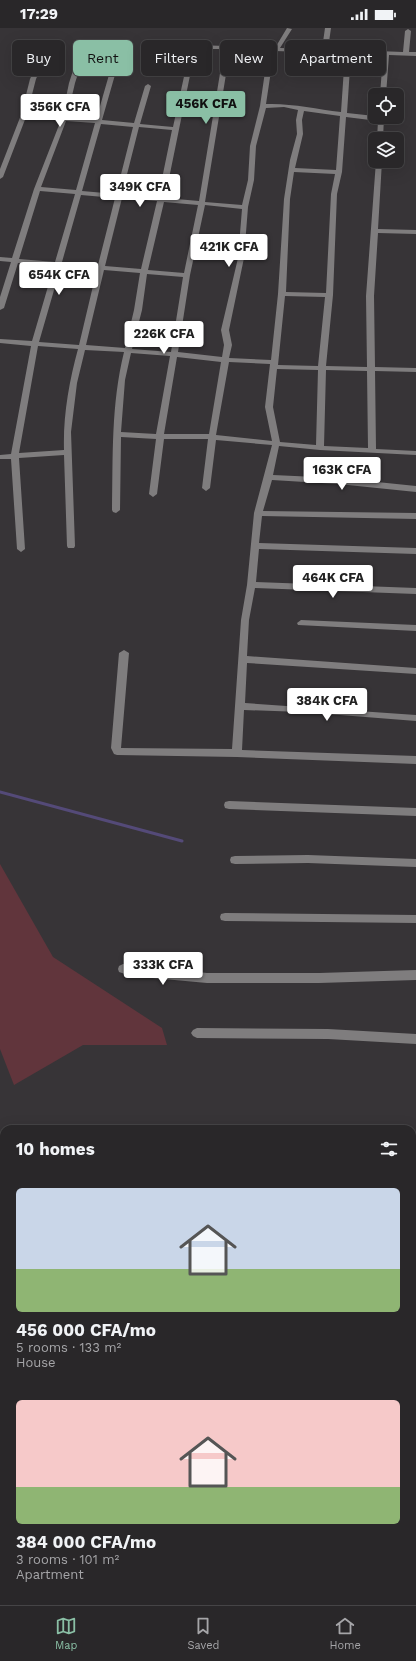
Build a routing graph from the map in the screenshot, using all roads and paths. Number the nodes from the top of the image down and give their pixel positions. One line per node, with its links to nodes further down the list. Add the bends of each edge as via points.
1 (328, 28): 4 (street)
2 (289, 29): 5 (street)
3 (408, 31): 8 (street)
4 (326, 40)
5 (277, 46)
6 (220, 48): 27 (street, via 199,47 192,50)
7 (386, 54): 8 (street)
8 (406, 54): 9 (street)
9 (416, 54)
10 (34, 76): 22 (street)
11 (74, 76): 24 (street)
12 (112, 76): 25 (street)
13 (223, 76): 36 (street)
14 (269, 76): 19 (street)
15 (346, 76): 21 (street)
16 (384, 76): 18 (street)
17 (148, 86): 26 (street)
18 (384, 88)
19 (263, 106): 20 (street, via 284,105); 37 (street, via 250,166 251,180)
20 (301, 109): 21 (street); 29 (street, via 300,134)
21 (343, 113): 23 (street); 30 (street)
22 (24, 115): 24 (street); 31 (street)
23 (368, 116)
24 (64, 119): 25 (street); 32 (street)
25 (98, 123): 26 (street); 33 (street)
26 (137, 126): 27 (street); 34 (street)
27 (176, 129): 35 (street)
28 (378, 168): 38 (street)
29 (292, 170): 30 (street); 46 (street, via 287,199)
30 (339, 172): 47 (street, via 334,194)
31 (0, 177)
32 (37, 189): 33 (street); 41 (street)
33 (78, 194): 34 (street); 42 (street)
34 (119, 196): 35 (street); 43 (street)
35 (161, 200): 36 (street); 44 (street)
36 (202, 204): 37 (street); 45 (street)
37 (245, 207): 54 (street, via 241,258 225,330 228,345)
38 (374, 231): 39 (street); 57 (street, via 370,296)
39 (416, 232)
40 (0, 259): 41 (street)
41 (15, 260): 42 (street); 48 (street)
42 (58, 264): 43 (street); 50 (street)
43 (102, 268): 44 (street); 51 (street)
44 (144, 271): 45 (street); 52 (street)
45 (187, 276): 53 (street)
46 (282, 294): 47 (street); 55 (street)
47 (329, 295): 56 (street)
48 (0, 308)
49 (0, 341): 50 (street)
50 (35, 344): 51 (street); 67 (street)
51 (82, 348): 52 (street); 65 (street, via 73,383)
52 (128, 351): 53 (street); 59 (street, via 121,380)
53 (174, 354): 54 (street); 60 (street)
54 (225, 360): 55 (street); 61 (street)
55 (275, 365): 56 (street); 62 (street, via 270,418)
56 (322, 367): 57 (street); 63 (street)
57 (372, 369): 58 (street); 64 (street)
58 (416, 370)
59 (116, 434): 60 (street); 73 (street)
60 (160, 437): 61 (street); 72 (street)
61 (212, 437): 62 (street); 70 (street)
62 (276, 444): 63 (street); 69 (street)
63 (320, 448): 64 (street)
64 (372, 451): 66 (street)
65 (67, 452): 67 (street); 76 (street)
66 (416, 453)
67 (16, 456): 68 (street); 78 (street)
68 (0, 457)
69 (268, 477): 71 (street); 74 (street)
70 (206, 488)
71 (416, 489)
72 (153, 494)
73 (116, 510)
74 (258, 513): 75 (street); 77 (street)
75 (416, 516)
76 (71, 546)
77 (254, 546): 79 (street); 80 (street)
78 (21, 549)
79 (416, 551)
80 (251, 585): 81 (street); 85 (street)
81 (416, 591)
82 (301, 623): 83 (street)
83 (416, 628)
84 (124, 653): 89 (street, via 117,750)
85 (242, 659): 86 (street); 87 (street)
86 (416, 671)
87 (239, 706): 88 (street); 89 (street)
88 (416, 718)
89 (237, 753): 90 (street)
90 (416, 760)
91 (229, 805): 92 (street)
92 (416, 812)
93 (235, 860): 94 (street, via 308,859)
94 (416, 863)
95 (225, 917): 96 (street)
96 (416, 920)
97 (123, 969): 98 (street, via 207,978)
98 (416, 975)
99 (197, 1032): 100 (street, via 328,1034)
100 (416, 1039)

